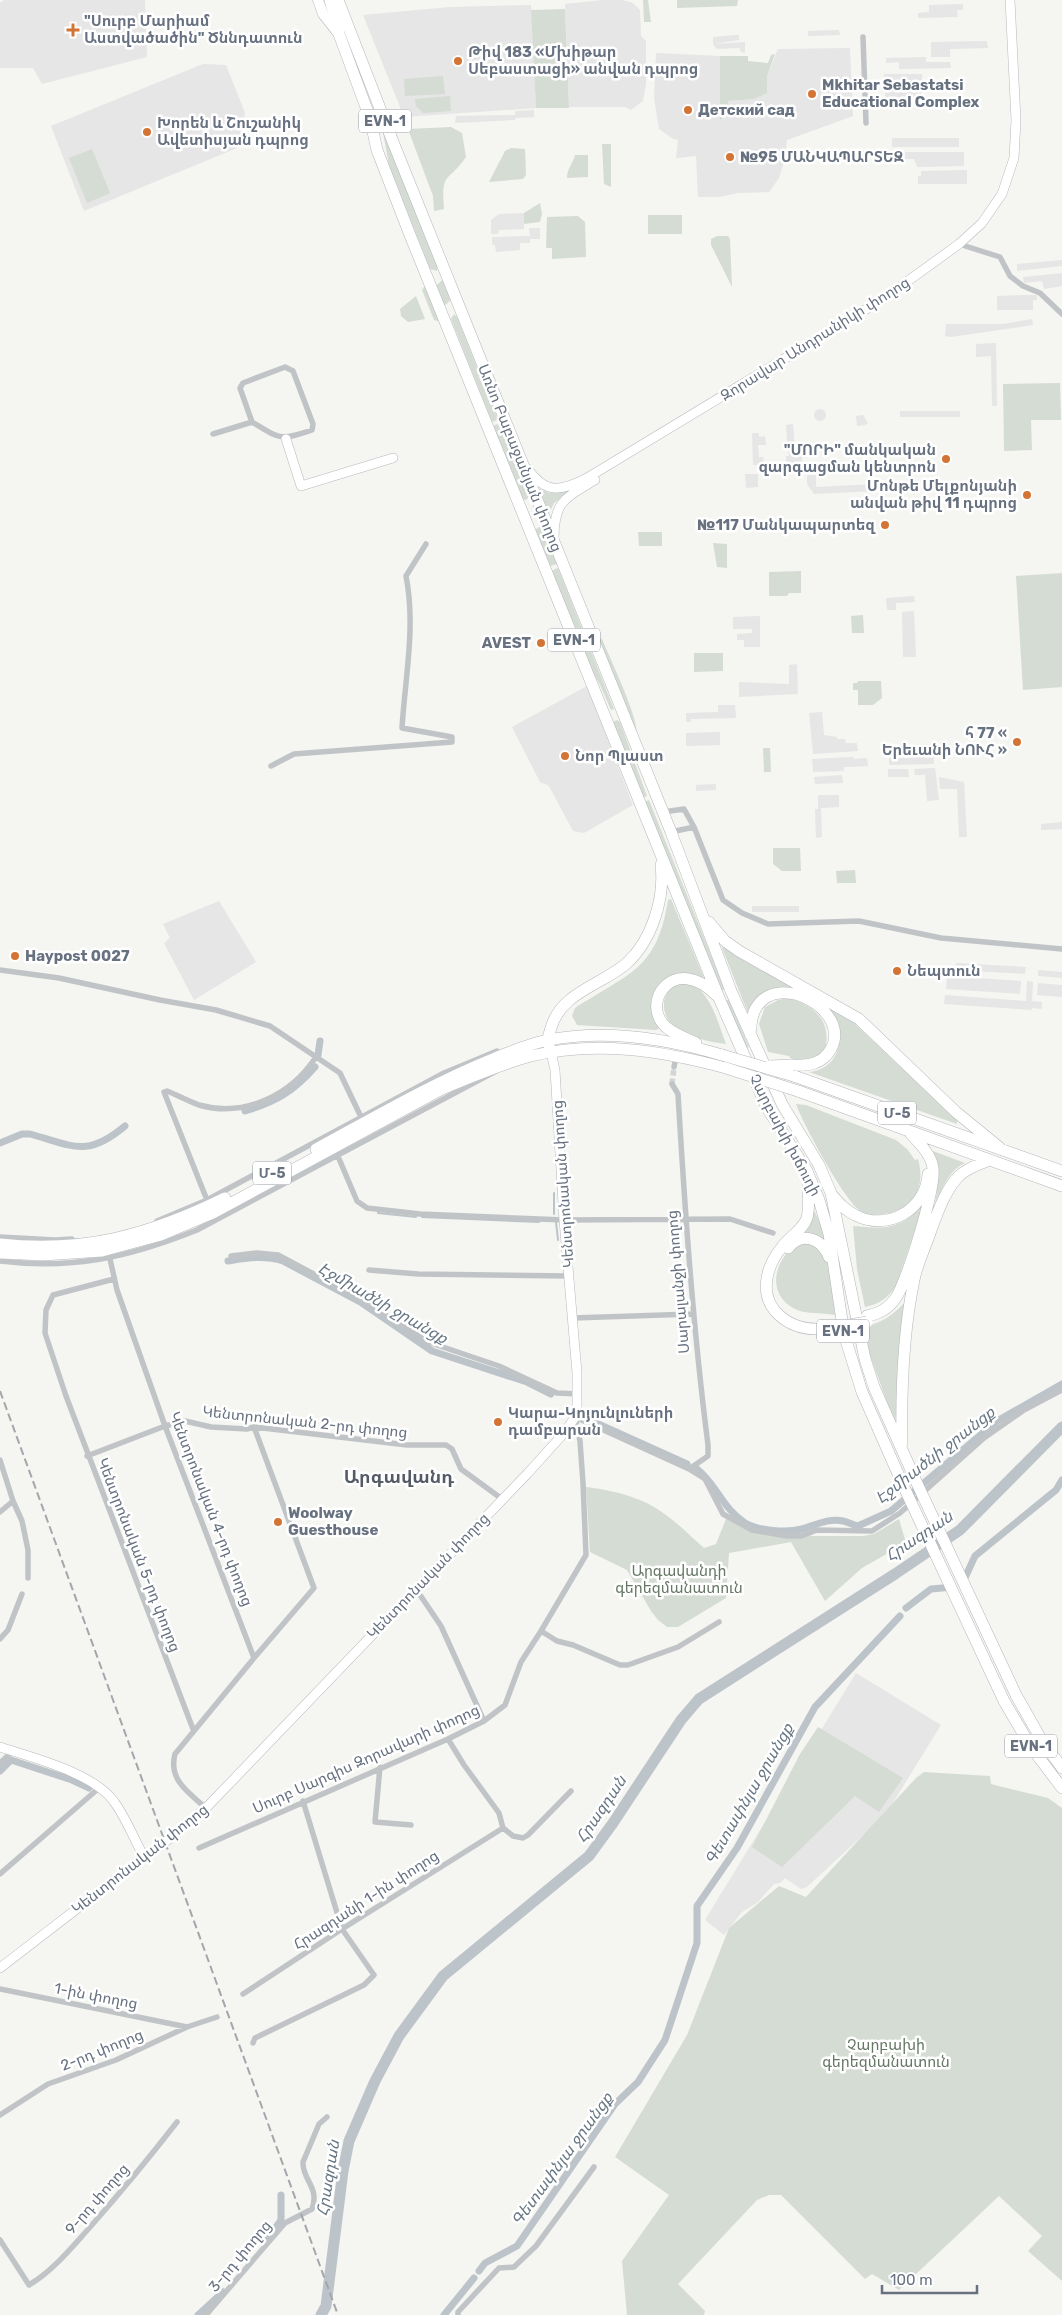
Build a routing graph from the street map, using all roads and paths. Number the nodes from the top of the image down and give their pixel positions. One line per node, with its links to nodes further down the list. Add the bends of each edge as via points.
1 (318, 0): 6 (main road, Առնո Բաբաջանյան փողոց, via 323,14)
2 (330, 0): 6 (highway, Առնո Բաբաջանյան փողոց)
3 (338, 0): 9 (highway, Առնո Բաբաջանյան փողոց / EVN-1)
4 (1010, 0): 11 (main road, Զորավար Անդրանիկի փողոց, via 1016,120 1014,158 998,201)
5 (1014, 0): 11 (main road, Զորավար Անդրանիկի փողոց, via 1019,127 1017,159 1005,195 984,225)
6 (339, 34): 10 (highway, Առնո Բաբաջանյան փողոց / EVN-1, via 370,118 377,150)
7 (863, 37): 8 (street)
8 (866, 123)
9 (429, 230): 10 (highway, via 440,271 436,275 430,273); 13 (highway, Առնո Բաբաջանյան փողոց / EVN-1)
10 (410, 235): 14 (highway, Առնո Բաբաջանյան փողոց / EVN-1)
11 (960, 245): 12 (street, via 1000,256 1010,276 1040,293); 19 (main road, Զորավար Անդրանիկի փողոց, via 883,299 576,484 562,489 541,483); 20 (main road, Զորավար Անդրանիկի փողոց, via 880,305 569,496 556,511)
12 (1062, 314)
13 (472, 336): 14 (highway, via 457,312 451,309 447,316 453,331); 19 (highway, Առնո Բաբաջանյան փողոց / EVN-1)
14 (453, 343): 22 (highway, Առնո Բաբաջանյան փողոց / EVN-1)
15 (252, 422): 16 (street); 17 (street); 17 (street, via 240,392 241,386 285,367 290,368 314,424 312,430)
16 (213, 434)
17 (286, 439): 18 (main road, via 301,486)
18 (392, 458)
19 (522, 461): 20 (highway, Առնո Բաբաջանյան փողոց / EVN-1)
20 (554, 540): 23 (highway, Առնո Բաբաջանյան փողոց / EVN-1)
21 (426, 544): 24 (street, via 406,576 411,620 402,728 452,737 452,742 294,754)
22 (594, 688): 23 (highway, via 600,693 610,716); 28 (highway, Առնո Բաբաջանյան փողոց / EVN-1)
23 (622, 711): 25 (highway, Առնո Բաբաջանյան փողոց / EVN-1)
24 (271, 766)
25 (663, 812): 26 (street, via 684,809); 27 (highway, Առնո Բաբաջանյան փողոց / EVN-1)
26 (694, 827): 27 (street); 30 (street, via 723,900 757,921 768,924 859,921 941,938)
27 (671, 832): 29 (highway, Առնո Բաբաջանյան փողոց / EVN-1)
28 (659, 849): 33 (highway, Չարբախի խճուղի / EVN-1); 35 (highway, via 663,880 644,944 626,964 566,1002 552,1022)
29 (703, 915): 32 (highway, Չարբախի խճուղի / EVN-1); 45 (highway, via 739,951 859,1019 956,1112)
30 (1062, 949)
31 (0, 970): 39 (street, via 60,978 216,1010 270,1026)
32 (731, 991): 33 (highway); 34 (highway, Չարբախի խճուղի / EVN-1)
33 (718, 997): 38 (highway, via 697,980 682,978 662,989 657,1005 659,1018 666,1027); 49 (highway, Չարբախի խճուղի / EVN-1, via 767,1108)
34 (750, 1036): 41 (highway, via 752,1017 765,998 779,993 793,994 818,1007 835,1028 834,1044 818,1063); 52 (highway, Չարբախի խճուղի / EVN-1, via 782,1104 819,1165)
35 (548, 1040): 36 (highway, Մ-5); 37 (highway); 38 (highway, Մ-5, via 577,1036 624,1037)
36 (528, 1046): 43 (street, via 511,1046 444,1073); 48 (highway, Մ-5, via 434,1085)
37 (551, 1052): 40 (highway, Մ-5); 44 (highway, Մ-5, bridge, via 616,1049 675,1062 726,1068); 54 (main road, Կենտրոնական փողոց, via 555,1070)
38 (719, 1054): 41 (highway, Մ-5, bridge, via 761,1067)
39 (316, 1057): 43 (street, via 340,1073); 53 (street, via 292,1086 246,1107 199,1105 164,1092)
40 (506, 1064): 46 (street, via 490,1076); 56 (highway, Մ-5, via 442,1090)
41 (792, 1071): 45 (highway, Մ-5)
42 (672, 1084): 55 (street, Սարալանջի փողոց, via 678,1094)
43 (361, 1117): 48 (street)
44 (906, 1132): 47 (highway, Մ-5); 52 (highway, via 920,1152 928,1173 925,1187 912,1208 892,1221 875,1220 856,1216 843,1208); 71 (highway, via 931,1159 932,1190 901,1291 885,1309)
45 (1000, 1148): 50 (highway, Մ-5)
46 (337, 1154): 54 (street, via 357,1201 367,1208 420,1214); 56 (street)
47 (990, 1160): 51 (highway, Մ-5); 68 (highway, via 962,1173 953,1182 934,1221)
48 (272, 1169): 53 (street); 59 (highway, Մ-5, via 189,1216 131,1236 71,1246)
49 (807, 1171): 65 (highway, Չարբախի խճուղի / EVN-1, via 825,1217); 72 (highway, via 809,1203 806,1219 772,1260 766,1291 776,1313 791,1325 810,1330)
50 (1062, 1171)
51 (1062, 1186)
52 (831, 1193): 78 (highway, Չարբախի խճուղի / EVN-1, via 864,1359)
53 (207, 1200): 58 (street, via 155,1222 92,1238)
54 (564, 1220): 55 (street); 66 (main road, Կենտրոնական փողոց)
55 (685, 1220): 57 (street, via 730,1219); 69 (street, Սարալանջի փողոց)
56 (195, 1226): 60 (highway, Մ-5, via 102,1251 43,1255); 62 (street, via 159,1245)
57 (773, 1233)
58 (0, 1238)
59 (0, 1244)
60 (0, 1253)
61 (232, 1256): 74 (street, via 278,1255 359,1298 428,1342 499,1366 557,1392)
62 (110, 1259): 63 (street, via 47,1264); 67 (street, Կենտրոնական 4-րդ փողոց)
63 (0, 1261)
64 (369, 1270): 66 (street, via 418,1274)
65 (835, 1274): 72 (highway, via 825,1248 817,1240 806,1238 791,1244 774,1268 771,1283 777,1305 791,1319 801,1324); 101 (highway, Չարբախի խճուղի / EVN-1, bridge, via 852,1363 903,1485 1004,1701 1031,1747)
66 (569, 1276): 70 (main road, Կենտրոնական փողոց)
67 (114, 1279): 76 (street, Կենտրոնական 4-րդ փողոց); 79 (street, Կենտրոնական 5-րդ փողոց, via 53,1295 46,1310 45,1333)
68 (914, 1280): 71 (highway, via 890,1312); 78 (highway, via 903,1393)
69 (693, 1314): 70 (street); 81 (street, Սարալանջի փողոց, via 708,1456)
70 (573, 1318): 74 (main road, Կենտրոնական փողոց)
71 (867, 1319): 72 (highway, bridge)
72 (832, 1326)
73 (1062, 1390): 81 (street, via 1024,1410 984,1438 900,1513 872,1531 817,1530 800,1536 787,1536 752,1530 723,1514 705,1479)
74 (578, 1394): 75 (main road, Կենտրոնական փողոց)
75 (575, 1417): 81 (street); 82 (main road, Կենտրոնական փողոց); 89 (street, Սուրբ Սարգիս Զորավարի փողոց, via 580,1441 586,1555)
76 (165, 1426): 77 (street, Կենտրոնական 2-րդ փողոց, via 185,1421 219,1428); 79 (street, Կենտրոնական 2-րդ փողոց); 91 (street, Կենտրոնական 4-րդ փողոց)
77 (254, 1427): 82 (street, Կենտրոնական 2-րդ փողոց, via 407,1445 446,1445 452,1448 462,1469); 91 (street, via 314,1588)
78 (902, 1450): 99 (highway, Չարբախի խճուղի / EVN-1, bridge, via 1016,1695)
79 (87, 1456): 93 (street, Կենտրոնական 5-րդ փողոց)
80 (0, 1460): 83 (street)
81 (689, 1469)
82 (502, 1499): 86 (main road, Կենտրոնական փողոց)
83 (13, 1501): 84 (street); 85 (street, via 22,1521 28,1550)
84 (0, 1512)
85 (28, 1578)
86 (416, 1589): 92 (street, via 441,1626); 104 (main road, Կենտրոնական փողոց)
87 (22, 1594): 90 (street, via 8,1630)
88 (719, 1622): 89 (street, via 678,1647 628,1665 620,1665 557,1641)
89 (541, 1631): 92 (street, Սուրբ Սարգիս Զորավարի փողոց, via 521,1662 505,1705)
90 (0, 1639)
91 (254, 1658): 93 (street)
92 (484, 1721): 94 (street, Սուրբ Սարգիս Զորավարի փողոց)
93 (193, 1729): 104 (street, via 175,1754 174,1772 178,1784)
94 (448, 1739): 98 (street, Սուրբ Սարգիս Զորավարի փողոց); 106 (street, via 500,1812)
95 (0, 1747): 96 (main road)
96 (13, 1751): 97 (street); 100 (main road, via 70,1771)
97 (0, 1763)
98 (380, 1767): 103 (street, Սուրբ Սարգիս Զորավարի փողոց); 105 (street, via 375,1822)
99 (1062, 1768)
100 (99, 1788): 108 (main road, via 115,1801); 109 (street)
101 (1062, 1788)
102 (571, 1791): 106 (street, via 523,1838)
103 (302, 1801): 107 (street, Սուրբ Սարգիս Զորավարի փողոց); 110 (street)
104 (206, 1808): 108 (main road, Կենտրոնական փողոց, bridge)
105 (411, 1825)
106 (503, 1828): 110 (street, Հրազդանի 1-ին փողոց)
107 (199, 1848)
108 (148, 1855): 111 (main road, Կենտրոնական փողոց)
109 (0, 1874)
110 (342, 1929): 113 (street, Հրազդանի 1-ին փողոց); 116 (street, via 374,1975 364,1985 255,2038)
111 (0, 1968)
112 (0, 1989): 115 (street, 1-ին փողոց)
113 (243, 1994)
114 (217, 2016): 115 (street, 2-րդ փողոց)
115 (187, 2027): 117 (street, 2-րդ փողոց, via 116,2060 48,2084)
116 (253, 2042)
117 (0, 2115)
118 (327, 2117): 122 (street, 3-րդ փողոց, via 319,2124 302,2162 314,2190 312,2209 285,2223)
119 (177, 2122): 121 (street, 9-րդ փողոց, via 128,2184 43,2277 29,2284)
120 (594, 2167): 123 (street, via 536,2246 514,2267 499,2268)
121 (0, 2240)
122 (206, 2315)
123 (458, 2315)

